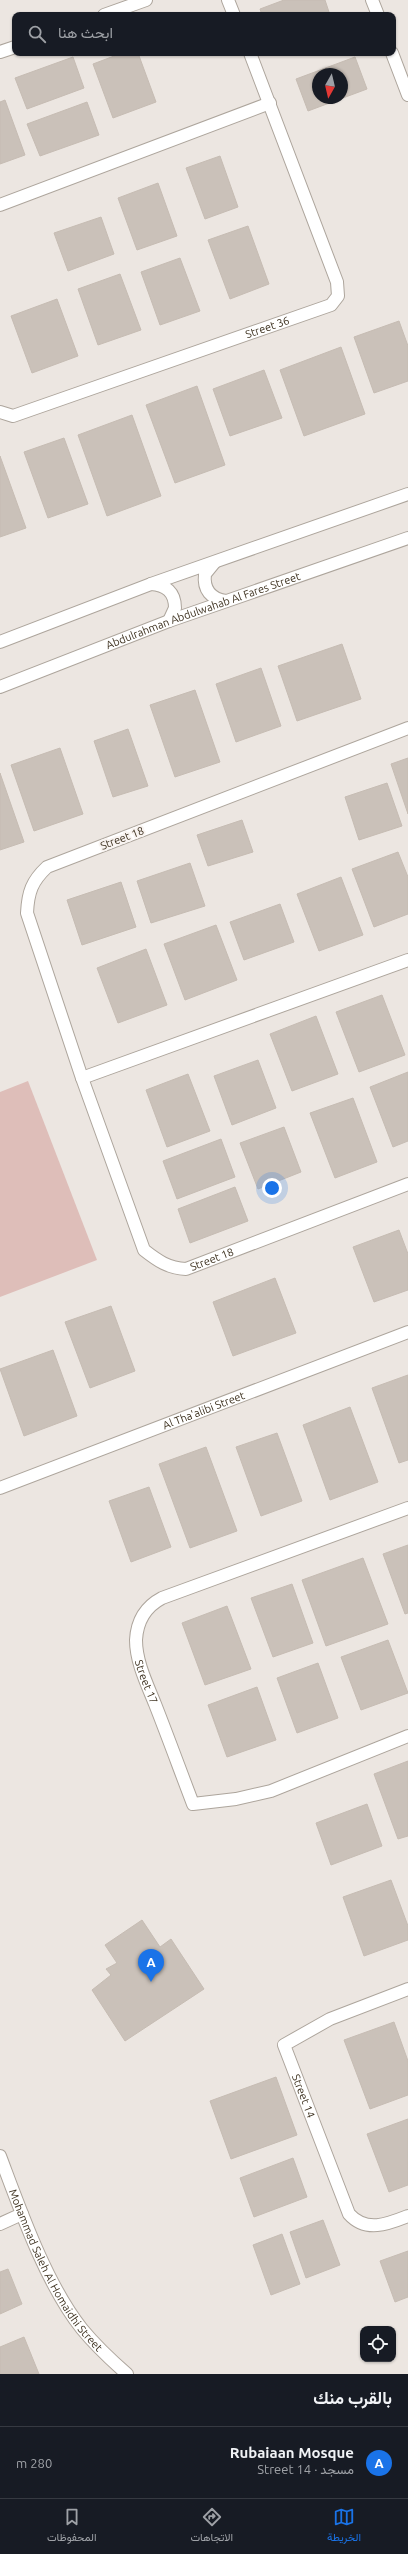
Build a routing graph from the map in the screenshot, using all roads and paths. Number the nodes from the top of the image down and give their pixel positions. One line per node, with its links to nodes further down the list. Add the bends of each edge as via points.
1 (146, 0): 4 (street)
2 (228, 0): 5 (street)
3 (372, 0): 6 (street)
4 (112, 12)
5 (233, 12)
6 (377, 12)
7 (12, 48): 8 (street)
8 (0, 52)
9 (251, 56): 12 (street, Street 36)
10 (393, 56): 11 (street)
11 (408, 95)
12 (270, 103): 13 (street); 14 (street, Street 36, via 337,282 338,296 331,305 13,416)
13 (0, 205)
14 (0, 412)
15 (408, 494): 17 (street)
16 (408, 538): 19 (street, Abdulrahman Abdulwahab Al Fares Street)
17 (215, 562): 18 (street); 19 (street, via 205,574 206,590 211,596)
18 (151, 584): 20 (street, via 166,587 172,593 176,608); 21 (street)
19 (226, 601): 20 (street, Abdulrahman Abdulwahab Al Fares Street)
20 (169, 621): 22 (street, Abdulrahman Abdulwahab Al Fares Street)
21 (0, 642)
22 (0, 687)
23 (408, 728): 25 (street, Street 18, via 47,867 34,880 28,895 27,913)
24 (408, 960): 25 (street)
25 (82, 1078): 26 (street, Street 18, via 144,1250 157,1261 172,1268 186,1270)
26 (408, 1184)
27 (408, 1332): 28 (street, Al Tha'alibi Street)
28 (0, 1488)
29 (408, 1508): 30 (street, Street 17, via 162,1598 151,1604 143,1613 136,1641 140,1666 193,1804 236,1799 271,1791)
30 (408, 1736)
31 (408, 1989): 34 (street, Street 14, via 330,2019 284,2045 349,2214 359,2222 369,2225 381,2225)
32 (0, 2156): 33 (street, Mohammad Saleh Al Homaidhi Street)
33 (22, 2214): 35 (street); 36 (street, Mohammad Saleh Al Homaidhi Street, via 51,2276 81,2328)
34 (408, 2216)
35 (0, 2224)
36 (127, 2374)

